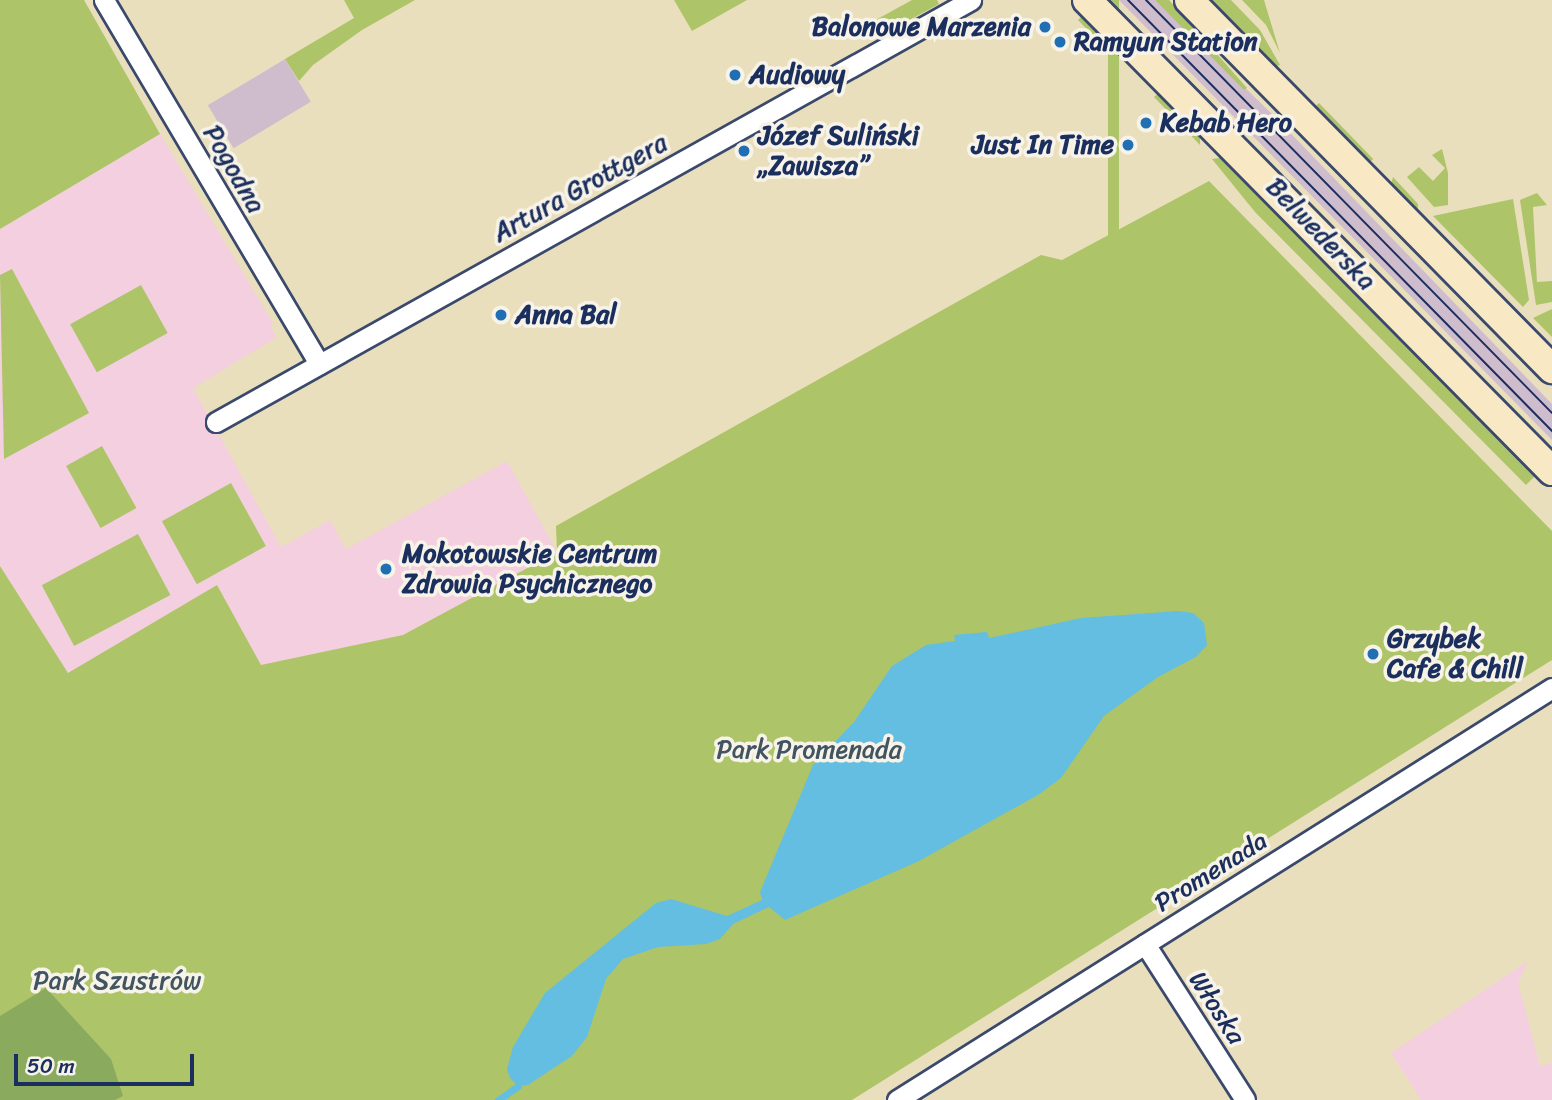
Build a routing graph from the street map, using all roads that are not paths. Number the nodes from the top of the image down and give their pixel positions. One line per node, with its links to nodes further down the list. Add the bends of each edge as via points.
1 (104, 0): 5 (street, Pogodna)
2 (971, 0): 5 (street, Artura Grottgera)
3 (1087, 0): 8 (main road, Belwederska)
4 (1189, 0): 6 (main road)
5 (319, 364): 7 (street, Artura Grottgera)
6 (1552, 369)
7 (216, 422)
8 (1552, 471)
9 (1552, 688): 10 (street, Promenada)
10 (1145, 944): 11 (street, Promenada); 12 (street, Włoska)
11 (897, 1100)
12 (1245, 1100)

